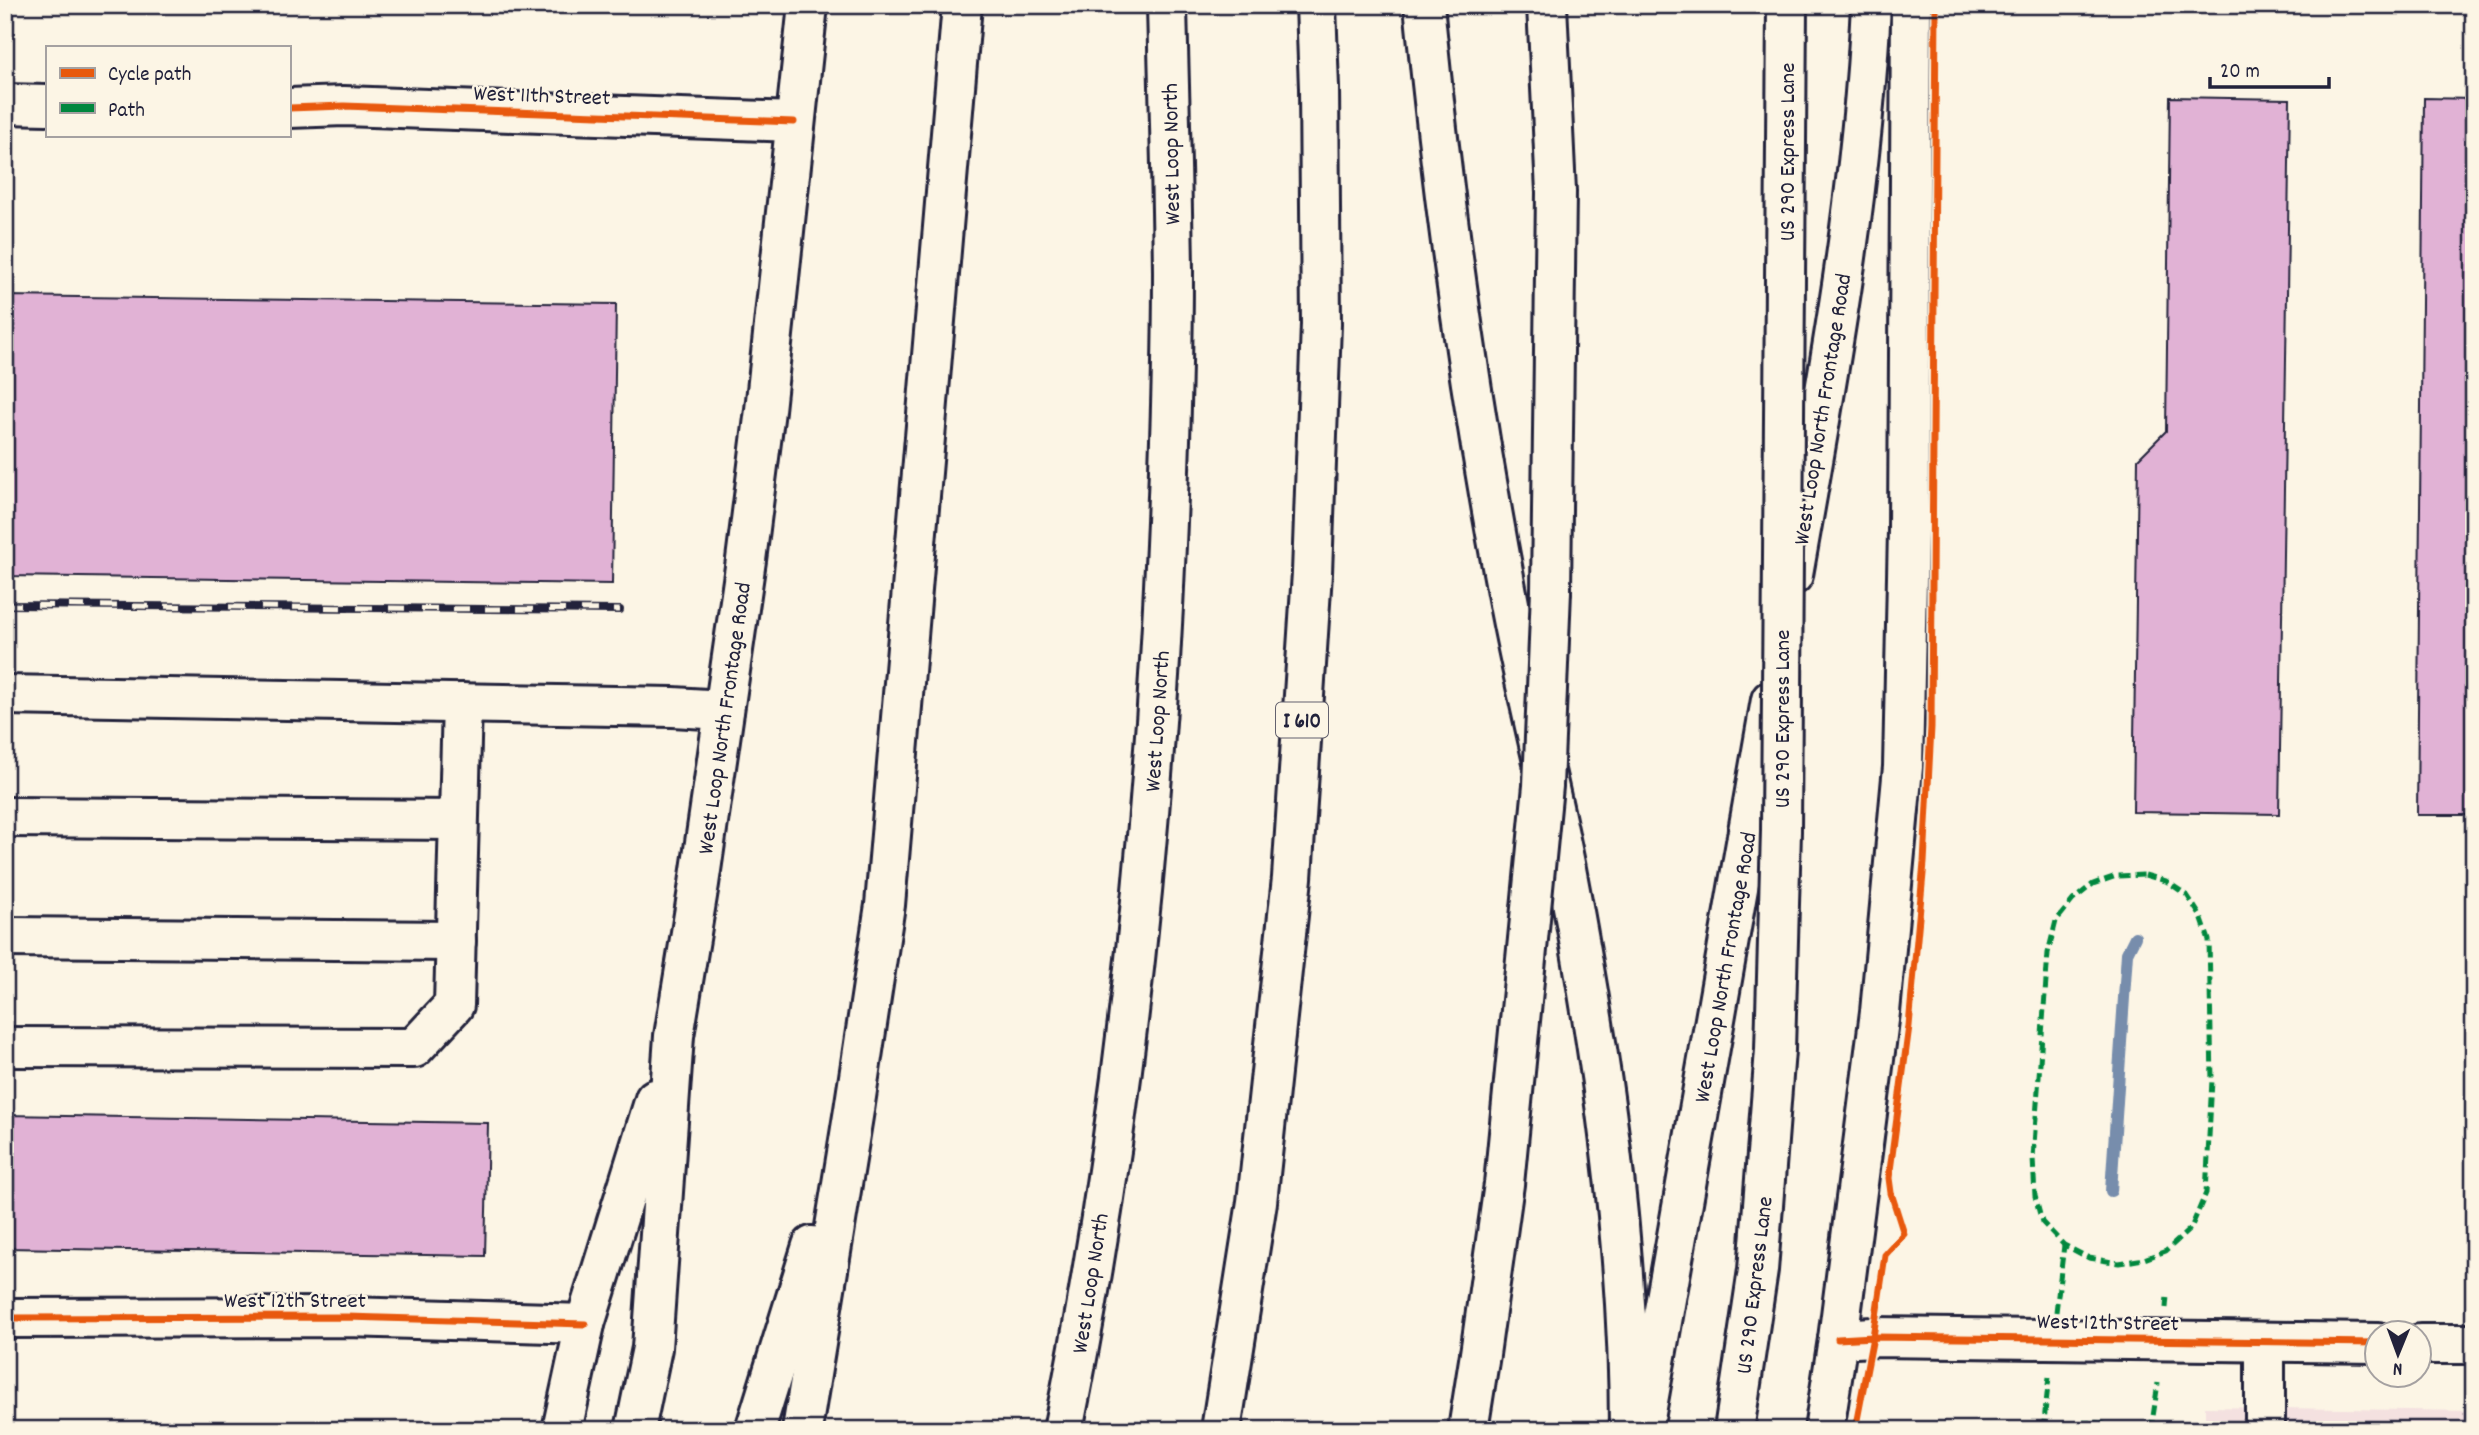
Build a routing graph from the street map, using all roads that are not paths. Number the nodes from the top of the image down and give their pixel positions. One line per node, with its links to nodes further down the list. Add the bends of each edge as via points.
1 (807, 5): 13 (main road, West Loop North Frontage Road)
2 (962, 5): 23 (main road, via 885,905)
3 (1167, 5): 36 (main road, West Loop North, via 1173,273 1170,432 1151,794 1110,1155)
4 (1316, 5): 37 (main road, I 610, via 1321,324 1312,573 1293,864 1257,1202)
5 (1424, 5): 40 (main road, via 1463,332 1507,592 1570,894 1605,1109 1620,1238)
6 (1547, 5): 31 (main road, bridge, via 1556,192 1554,493 1544,786 1504,1184)
7 (1787, 5): 42 (main road, US 290 Express Lane, bridge, via 1775,1049 1758,1270)
8 (1871, 5): 41 (main road, West Loop North Frontage Road, via 1848,241 1828,379)
9 (1911, 5): 26 (main road, via 1903,767 1880,1012)
10 (5, 104): 11 (main road)
11 (46, 105)
12 (290, 108): 13 (main road, West 11th Street)
13 (794, 122): 16 (main road, West Loop North Frontage Road, via 763,423)
14 (5, 695): 15 (main road)
15 (462, 703): 16 (main road); 18 (main road)
16 (724, 710): 21 (main road, West Loop North Frontage Road)
17 (5, 817): 18 (main road)
18 (458, 820): 20 (main road)
19 (5, 937): 20 (main road)
20 (456, 942): 22 (main road, via 454,1005 414,1048)
21 (674, 1036): 25 (main road); 33 (main road, West Loop North Frontage Road, via 652,1348)
22 (5, 1047)
23 (854, 1110): 34 (main road); 35 (main road)
24 (5, 1318): 25 (main road, West 12th Street, via 347,1317)
25 (585, 1324): 32 (main road)
26 (1838, 1339): 27 (main road, West 12th Street); 43 (main road)
27 (2264, 1342): 28 (main road, West 12th Street); 44 (main road)
28 (2364, 1343)
29 (2434, 1344): 30 (main road)
30 (2474, 1344)
31 (1480, 1354): 38 (main road); 39 (main road)
32 (562, 1430)
33 (635, 1430)
34 (755, 1430)
35 (802, 1430)
36 (1063, 1430)
37 (1221, 1430)
38 (1468, 1430)
39 (1481, 1430)
40 (1629, 1430)
41 (1643, 1430)
42 (1734, 1430)
43 (1824, 1430)
44 (2265, 1430)

